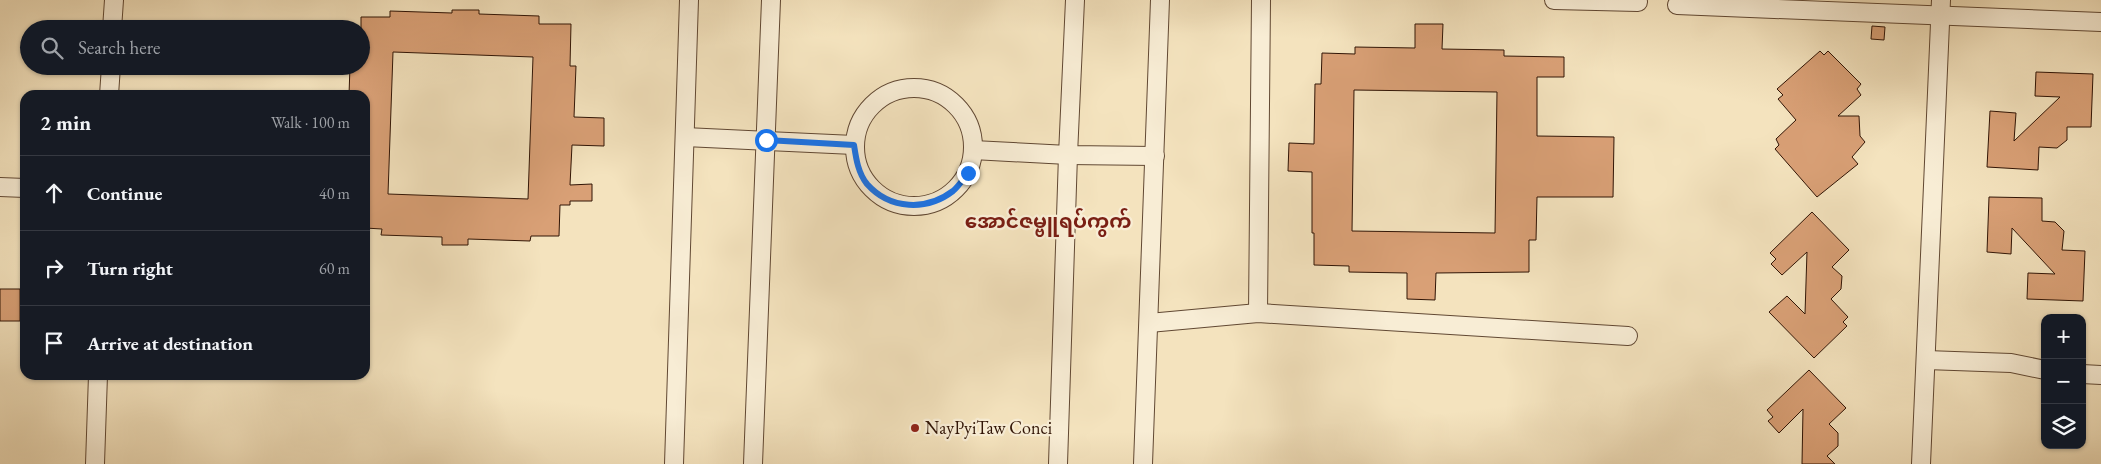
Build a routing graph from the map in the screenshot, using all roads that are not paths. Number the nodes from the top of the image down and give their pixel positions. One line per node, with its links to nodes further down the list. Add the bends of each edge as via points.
1 (114, 0): 11 (street)
2 (690, 0): 15 (street)
3 (771, 0): 16 (street)
4 (1075, 0): 19 (street)
5 (1160, 0): 20 (street)
6 (1261, 0): 23 (street)
7 (1554, 0): 8 (street)
8 (1638, 2)
9 (1677, 5): 10 (street)
10 (1941, 8): 12 (street); 26 (street)
11 (113, 20)
12 (2101, 22)
13 (111, 75): 14 (street)
14 (110, 90)
15 (685, 137): 16 (street); 32 (street)
16 (766, 140): 17 (street); 33 (street)
17 (854, 145): 18 (street, via 857,165 867,184 890,200 918,206 938,201 955,190 968,173); 18 (street, via 858,126 868,108 884,95 904,88 927,89 946,97 962,111 971,129)
18 (973, 150): 19 (street)
19 (1068, 155): 20 (street); 34 (street)
20 (1155, 156): 24 (street)
21 (0, 187): 22 (street)
22 (20, 188)
23 (1258, 313): 24 (street); 25 (street)
24 (1149, 324): 35 (street)
25 (1628, 336)
26 (1926, 360): 27 (street, via 2012,362); 36 (street)
27 (2041, 369)
28 (2086, 374): 29 (street)
29 (2101, 375)
30 (98, 380): 31 (street)
31 (95, 464)
32 (674, 464)
33 (753, 464)
34 (1058, 464)
35 (1143, 464)
36 (1921, 464)

